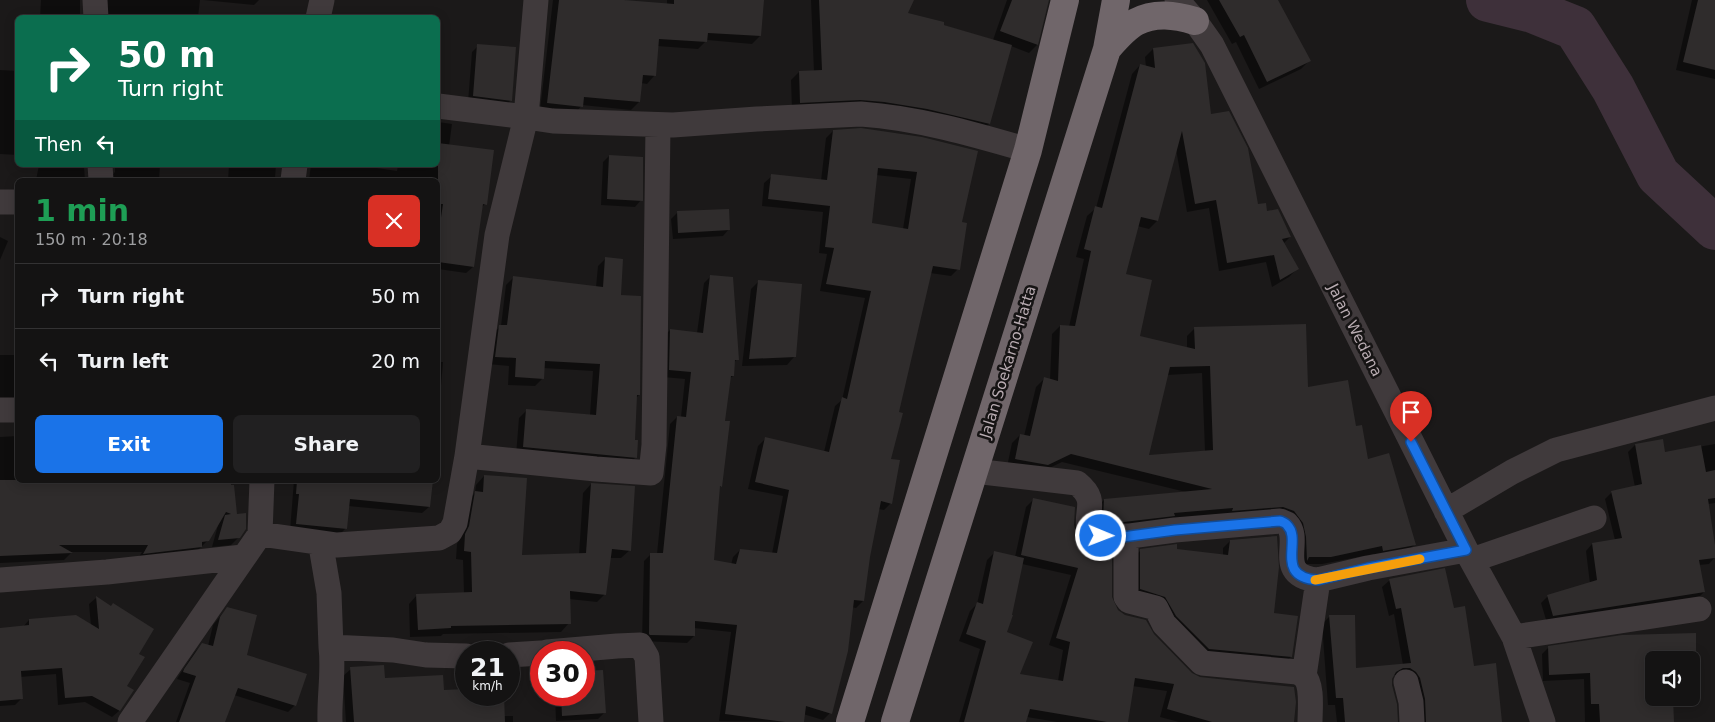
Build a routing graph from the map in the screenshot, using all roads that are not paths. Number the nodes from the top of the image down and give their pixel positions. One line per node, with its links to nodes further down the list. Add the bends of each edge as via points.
1 (95, 0): 7 (street)
2 (322, 0): 8 (street)
3 (536, 0): 12 (street)
4 (1065, 0): 14 (highway)
5 (1116, 0): 10 (highway, Jalan Soekarno-Hatta)
6 (1177, 0): 9 (street, Jalan Wedana)
7 (96, 15)
8 (319, 15)
9 (1195, 20): 10 (highway, via 1172,15 1144,19 1135,22); 23 (street, Jalan Wedana, via 1212,45)
10 (1107, 49): 21 (highway, Jalan Soekarno-Hatta)
11 (440, 106): 12 (street)
12 (526, 117): 13 (street); 20 (street, via 498,235)
13 (658, 125): 14 (street, via 876,115 952,128); 20 (street, via 651,474)
14 (1028, 150): 42 (highway)
15 (0, 202): 16 (street)
16 (15, 202)
17 (1715, 408): 23 (street, via 1556,450)
18 (0, 410): 19 (street)
19 (15, 410)
20 (467, 456): 27 (street, via 455,523 450,532 439,538)
21 (974, 471): 26 (street, via 1077,483 1086,491 1090,502 1089,531 1115,538); 43 (highway, Jalan Soekarno-Hatta)
22 (262, 483): 25 (street)
23 (1446, 511): 28 (street, Jalan Wedana)
24 (1594, 518): 28 (street)
25 (260, 534): 27 (street); 29 (street)
26 (1126, 536): 31 (street, via 1280,521 1291,531 1292,564 1296,572 1310,580); 37 (street, via 1126,597 1129,601 1156,608 1164,624 1202,662 1297,672)
27 (322, 544): 34 (street, via 329,593)
28 (1469, 555): 31 (street, via 1368,568); 33 (street, Jalan Wedana)
29 (243, 558): 30 (street); 39 (street)
30 (0, 580)
31 (1318, 580): 37 (street)
32 (1699, 609): 33 (street)
33 (1514, 637): 46 (street, Jalan Wedana)
34 (331, 647): 36 (street); 40 (street)
35 (595, 648): 41 (street, via 640,645 647,657)
36 (455, 656)
37 (1304, 676): 44 (street, via 1311,698)
38 (1406, 682): 45 (street, via 1412,702)
39 (130, 722)
40 (330, 722)
41 (651, 722)
42 (850, 722)
43 (895, 722)
44 (1310, 722)
45 (1412, 722)
46 (1543, 722)

